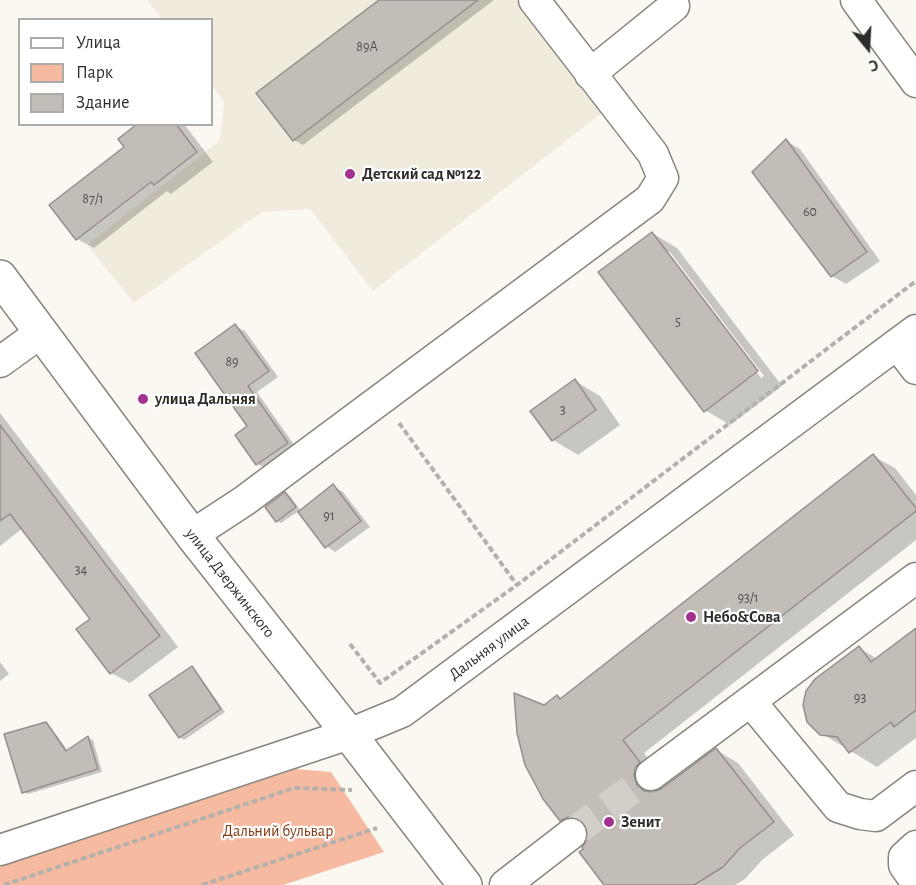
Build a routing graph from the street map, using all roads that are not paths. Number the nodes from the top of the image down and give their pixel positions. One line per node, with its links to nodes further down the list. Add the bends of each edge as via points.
1 (534, 0): 4 (street)
2 (856, 0): 5 (street)
3 (674, 6): 4 (street)
4 (590, 74): 11 (street, via 653,154 663,178 650,199 244,501)
5 (916, 82)
6 (0, 277): 7 (main road, улица Дзержинского)
7 (40, 333): 9 (street); 11 (main road, улица Дзержинского)
8 (907, 337): 10 (street); 14 (street, Дальняя улица, via 402,712)
9 (0, 362)
10 (916, 369)
11 (192, 535): 14 (main road, улица Дзержинского)
12 (916, 578): 13 (street)
13 (751, 702): 15 (street); 16 (street, via 838,807 876,816)
14 (349, 734): 19 (street, Дальняя улица); 21 (main road, улица Дзержинского)
15 (651, 775)
16 (916, 786)
17 (571, 834): 22 (street)
18 (916, 846): 20 (street, via 904,857 904,865)
19 (0, 850)
20 (916, 882)
21 (465, 885)
22 (505, 885)

